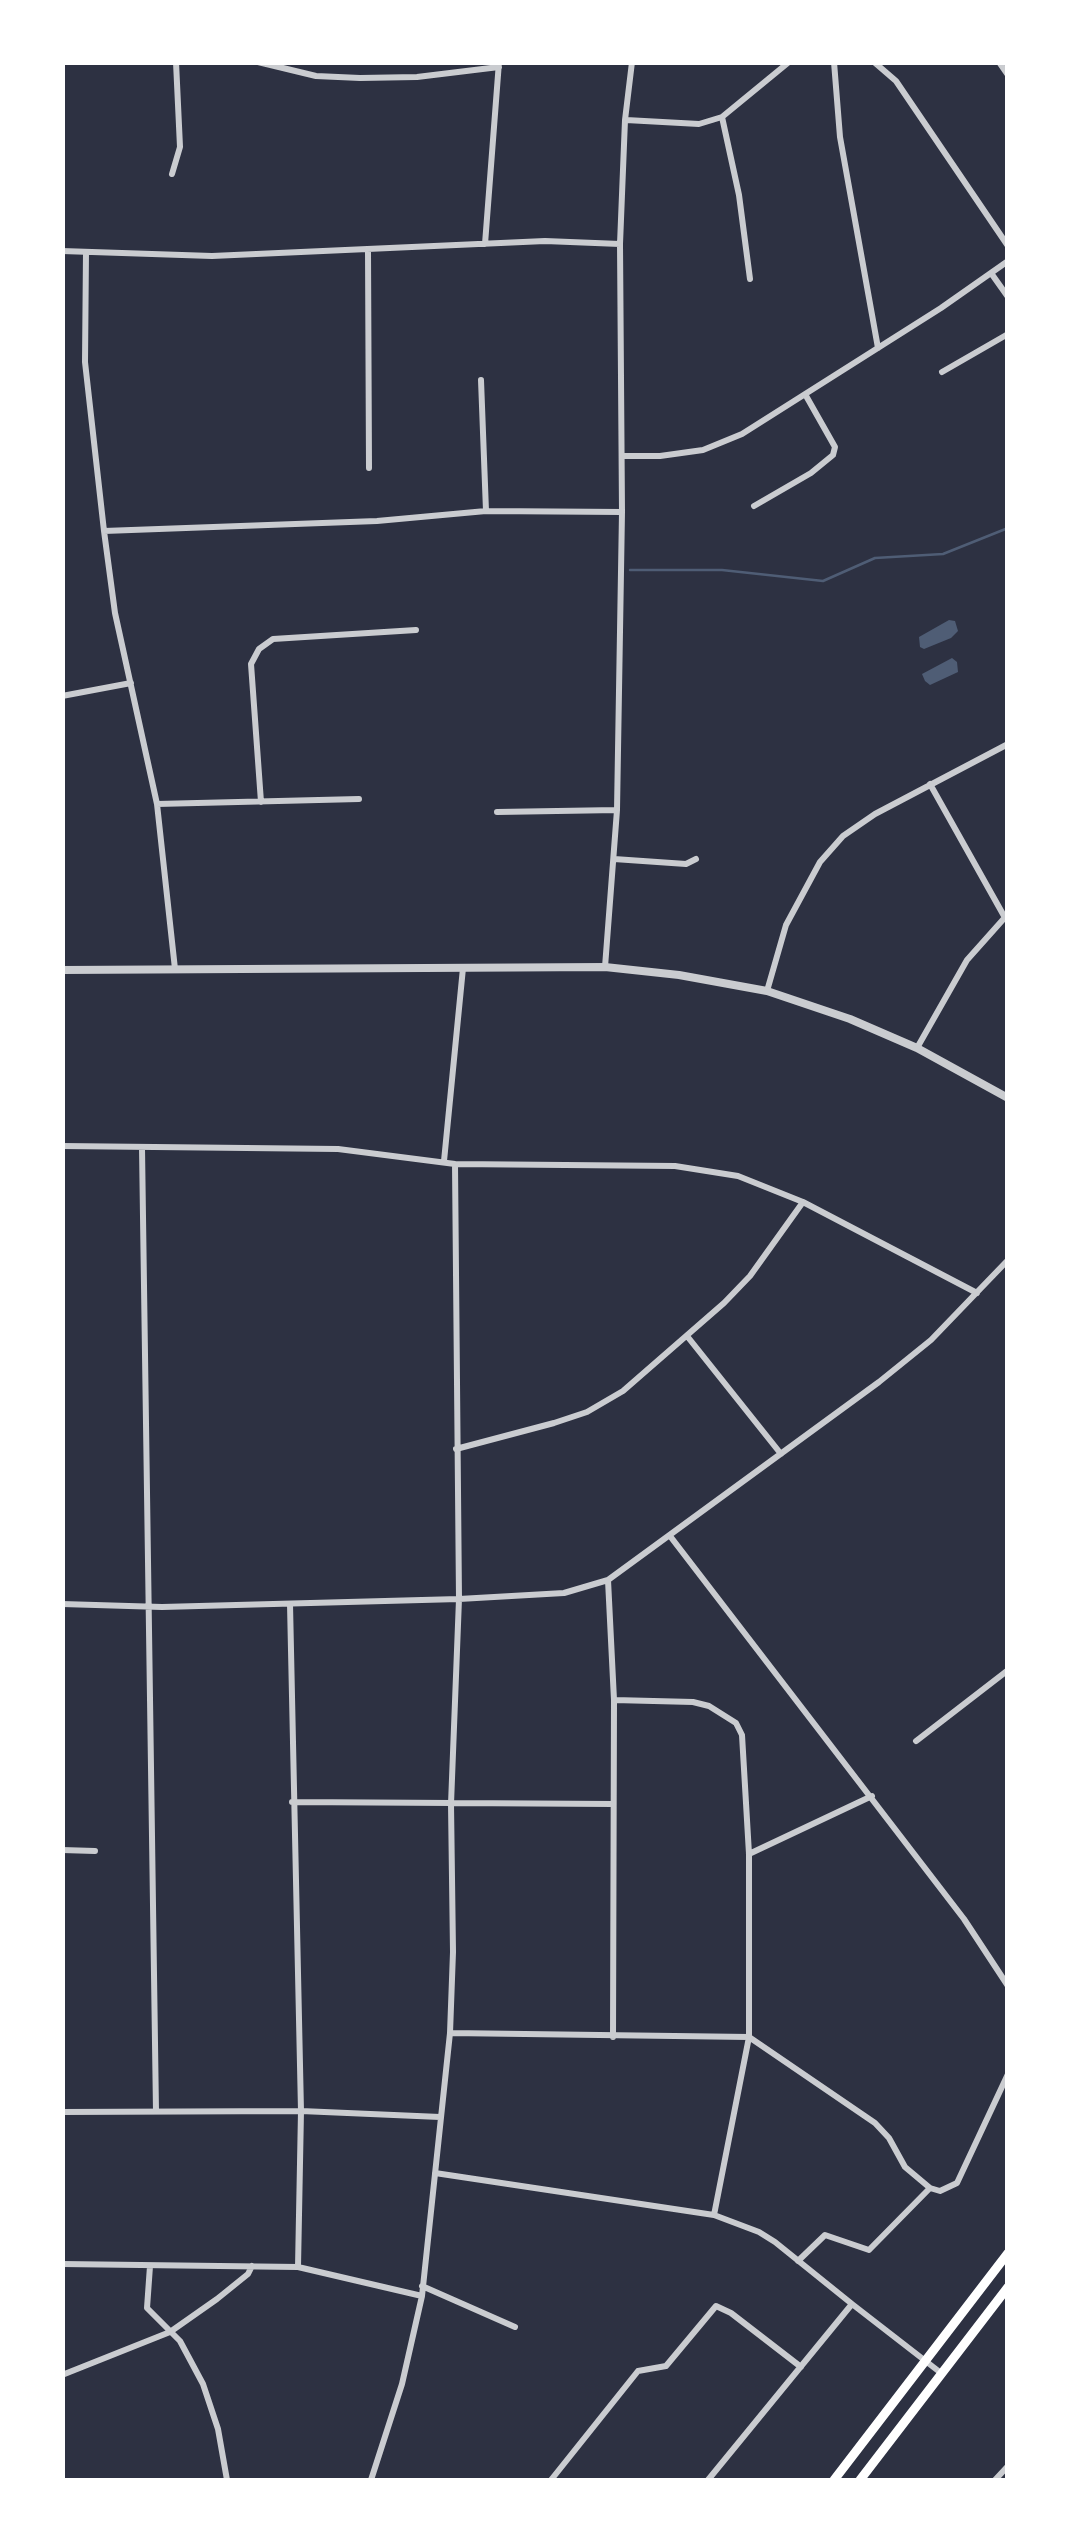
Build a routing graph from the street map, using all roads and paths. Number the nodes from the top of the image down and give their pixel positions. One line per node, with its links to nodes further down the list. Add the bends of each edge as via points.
1 (176, 62): 12 (street, via 180,148)
2 (258, 62): 8 (street, via 360,78)
3 (632, 62): 11 (street)
4 (789, 62): 10 (street)
5 (834, 62): 24 (street, via 840,136)
6 (874, 62): 15 (street, via 896,81)
7 (999, 62): 9 (street)
8 (499, 65): 13 (street)
9 (1008, 75)
10 (722, 116): 11 (street, via 699,124); 21 (street)
11 (625, 120): 14 (street)
12 (172, 174)
13 (485, 244): 14 (street); 16 (street)
14 (620, 244): 28 (street)
15 (1008, 246)
16 (368, 250): 18 (street); 29 (street)
17 (62, 251): 18 (street)
18 (86, 252): 33 (street, via 86,362)
19 (1008, 261): 20 (street)
20 (991, 273): 22 (street); 24 (street)
21 (750, 279)
22 (1008, 297)
23 (1008, 334): 25 (street)
24 (878, 348): 27 (street)
25 (942, 372)
26 (481, 380): 31 (street)
27 (805, 394): 28 (street, via 703,450); 30 (street, via 833,456)
28 (622, 456): 32 (street)
29 (368, 468)
30 (754, 506)
31 (486, 511): 32 (street); 33 (street)
32 (622, 512): 42 (street)
33 (104, 531): 35 (street)
34 (416, 630): 40 (street, via 273,639 259,650 252,664)
35 (131, 683): 36 (street); 41 (street)
36 (62, 696)
37 (1008, 744): 38 (street)
38 (930, 784): 46 (street); 51 (street, via 843,836 820,862 786,925)
39 (359, 799): 40 (street)
40 (262, 802): 41 (street)
41 (157, 804): 49 (street)
42 (617, 810): 43 (street); 44 (street)
43 (497, 812)
44 (614, 859): 45 (street); 47 (street)
45 (696, 859)
46 (1006, 915): 52 (street, via 967,960)
47 (605, 967): 48 (street); 51 (street)
48 (463, 968): 49 (street); 56 (street)
49 (176, 969): 50 (street)
50 (62, 970)
51 (767, 991): 52 (street)
52 (916, 1048): 53 (street)
53 (1008, 1098)
54 (62, 1146): 55 (street)
55 (142, 1148): 56 (street, via 338,1149); 69 (street)
56 (444, 1162): 57 (street)
57 (454, 1164): 58 (street, via 702,1168); 62 (street)
58 (803, 1202): 60 (street); 61 (street, via 750,1276)
59 (1008, 1260): 60 (street)
60 (976, 1293): 63 (street, via 931,1340)
61 (686, 1336): 62 (street, via 623,1391 586,1412); 63 (street)
62 (456, 1449): 66 (street)
63 (781, 1454): 64 (street)
64 (670, 1536): 65 (street); 73 (street)
65 (608, 1580): 66 (street, via 564,1592); 71 (street)
66 (459, 1599): 68 (street); 75 (street)
67 (62, 1604): 69 (street)
68 (290, 1604): 69 (street); 74 (street)
69 (150, 1607): 87 (street)
70 (1008, 1670): 72 (street)
71 (614, 1700): 76 (street); 79 (street, via 694,1702 736,1724)
72 (916, 1741)
73 (872, 1796): 79 (street); 80 (street)
74 (292, 1802): 75 (street); 85 (street)
75 (451, 1804): 76 (street); 81 (street)
76 (613, 1804): 82 (street)
77 (62, 1850): 78 (street)
78 (95, 1851)
79 (749, 1854): 83 (street)
80 (1008, 1986)
81 (450, 2034): 82 (street); 88 (street)
82 (613, 2037): 83 (street)
83 (748, 2037): 90 (street, via 875,2123 905,2167); 91 (street)
84 (1008, 2074): 90 (street, via 957,2182 946,2190)
85 (301, 2110): 87 (street); 88 (street); 97 (street)
86 (62, 2112): 87 (street)
87 (156, 2112)
88 (440, 2116): 89 (street)
89 (434, 2173): 91 (street); 98 (street)
90 (930, 2188): 93 (street, via 869,2250 825,2235)
91 (714, 2215): 93 (street, via 759,2232)
92 (1008, 2254): 104 (main road)
93 (798, 2260): 101 (street)
94 (62, 2264): 95 (street)
95 (150, 2266): 96 (street); 103 (street, via 147,2308)
96 (252, 2266): 97 (street); 103 (street)
97 (298, 2267): 100 (street)
98 (422, 2286): 100 (street); 102 (street)
99 (1008, 2287): 106 (main road)
100 (422, 2296): 110 (street)
101 (852, 2304): 104 (street); 105 (street)
102 (515, 2328)
103 (170, 2332): 107 (street); 109 (street, via 203,2384)
104 (925, 2361): 106 (street); 113 (main road)
105 (800, 2367): 111 (street, via 716,2306 666,2366 638,2372); 112 (street)
106 (940, 2373): 114 (main road)
107 (62, 2375)
108 (1008, 2466): 115 (street)
109 (227, 2480)
110 (371, 2480)
111 (551, 2480)
112 (708, 2480)
113 (834, 2480)
114 (860, 2480)
115 (995, 2480)

